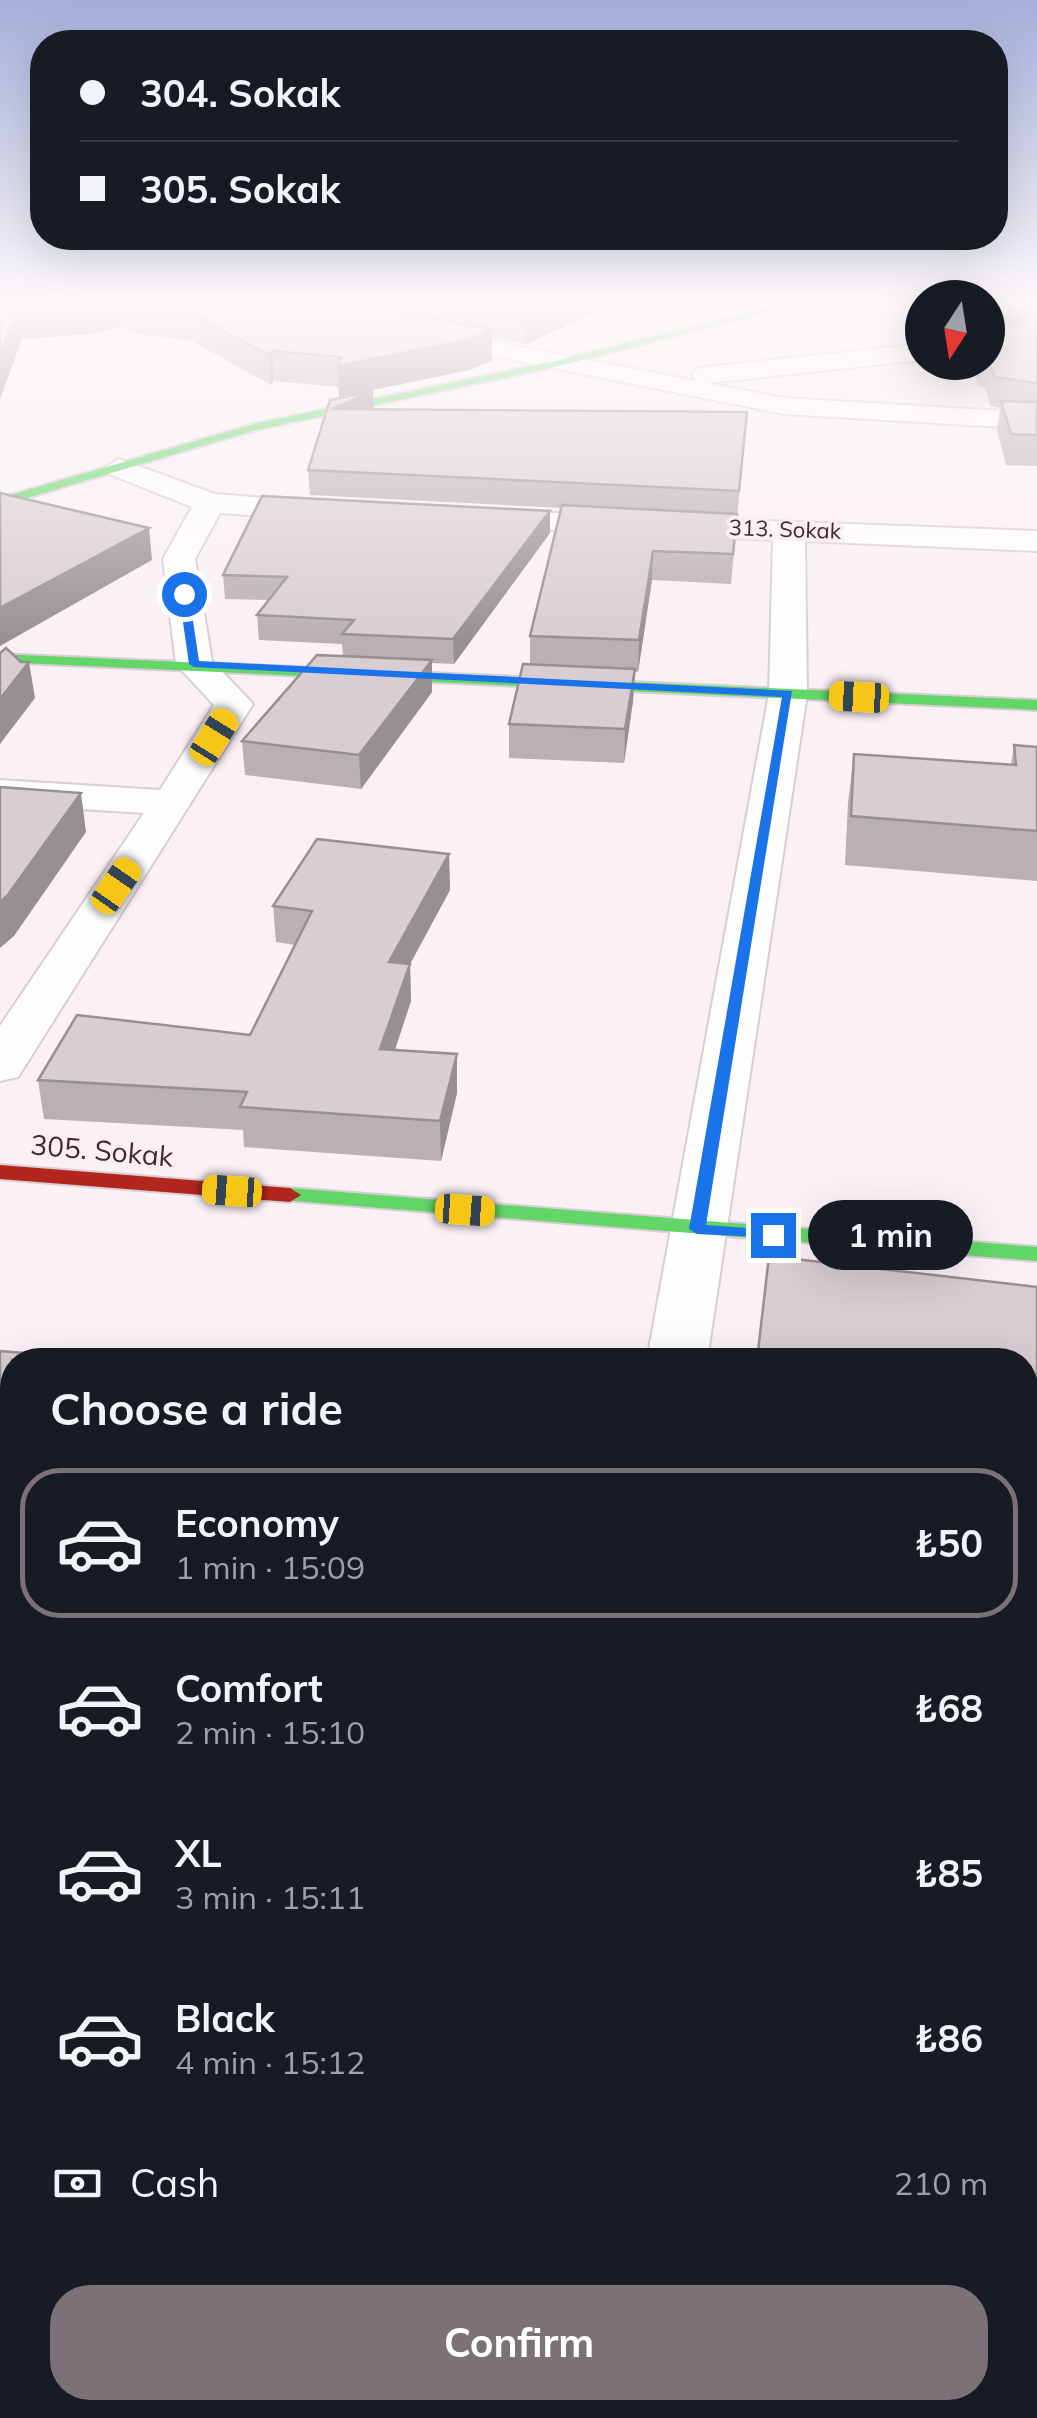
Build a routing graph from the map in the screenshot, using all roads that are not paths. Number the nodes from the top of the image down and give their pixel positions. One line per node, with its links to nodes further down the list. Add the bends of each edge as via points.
1 (298, 418): 4 (street)
2 (998, 418): 3 (street)
3 (1037, 420)
4 (119, 468): 5 (street); 6 (street)
5 (0, 502)
6 (210, 503): 7 (street); 12 (street, via 179,559)
7 (366, 513)
8 (442, 517): 9 (street, 313. Sokak)
9 (788, 528): 10 (street, 313. Sokak); 13 (street)
10 (1037, 541)
11 (0, 658): 12 (street)
12 (194, 664): 13 (street); 16 (street, via 234,704)
13 (788, 694): 14 (street); 19 (street)
14 (1037, 705)
15 (0, 792): 16 (street)
16 (174, 804): 17 (street, via 58,968)
17 (0, 1066)
18 (0, 1172): 19 (street, 305. Sokak)
19 (697, 1229): 20 (street, 305. Sokak); 21 (street)
20 (1037, 1254)
21 (679, 1348)

